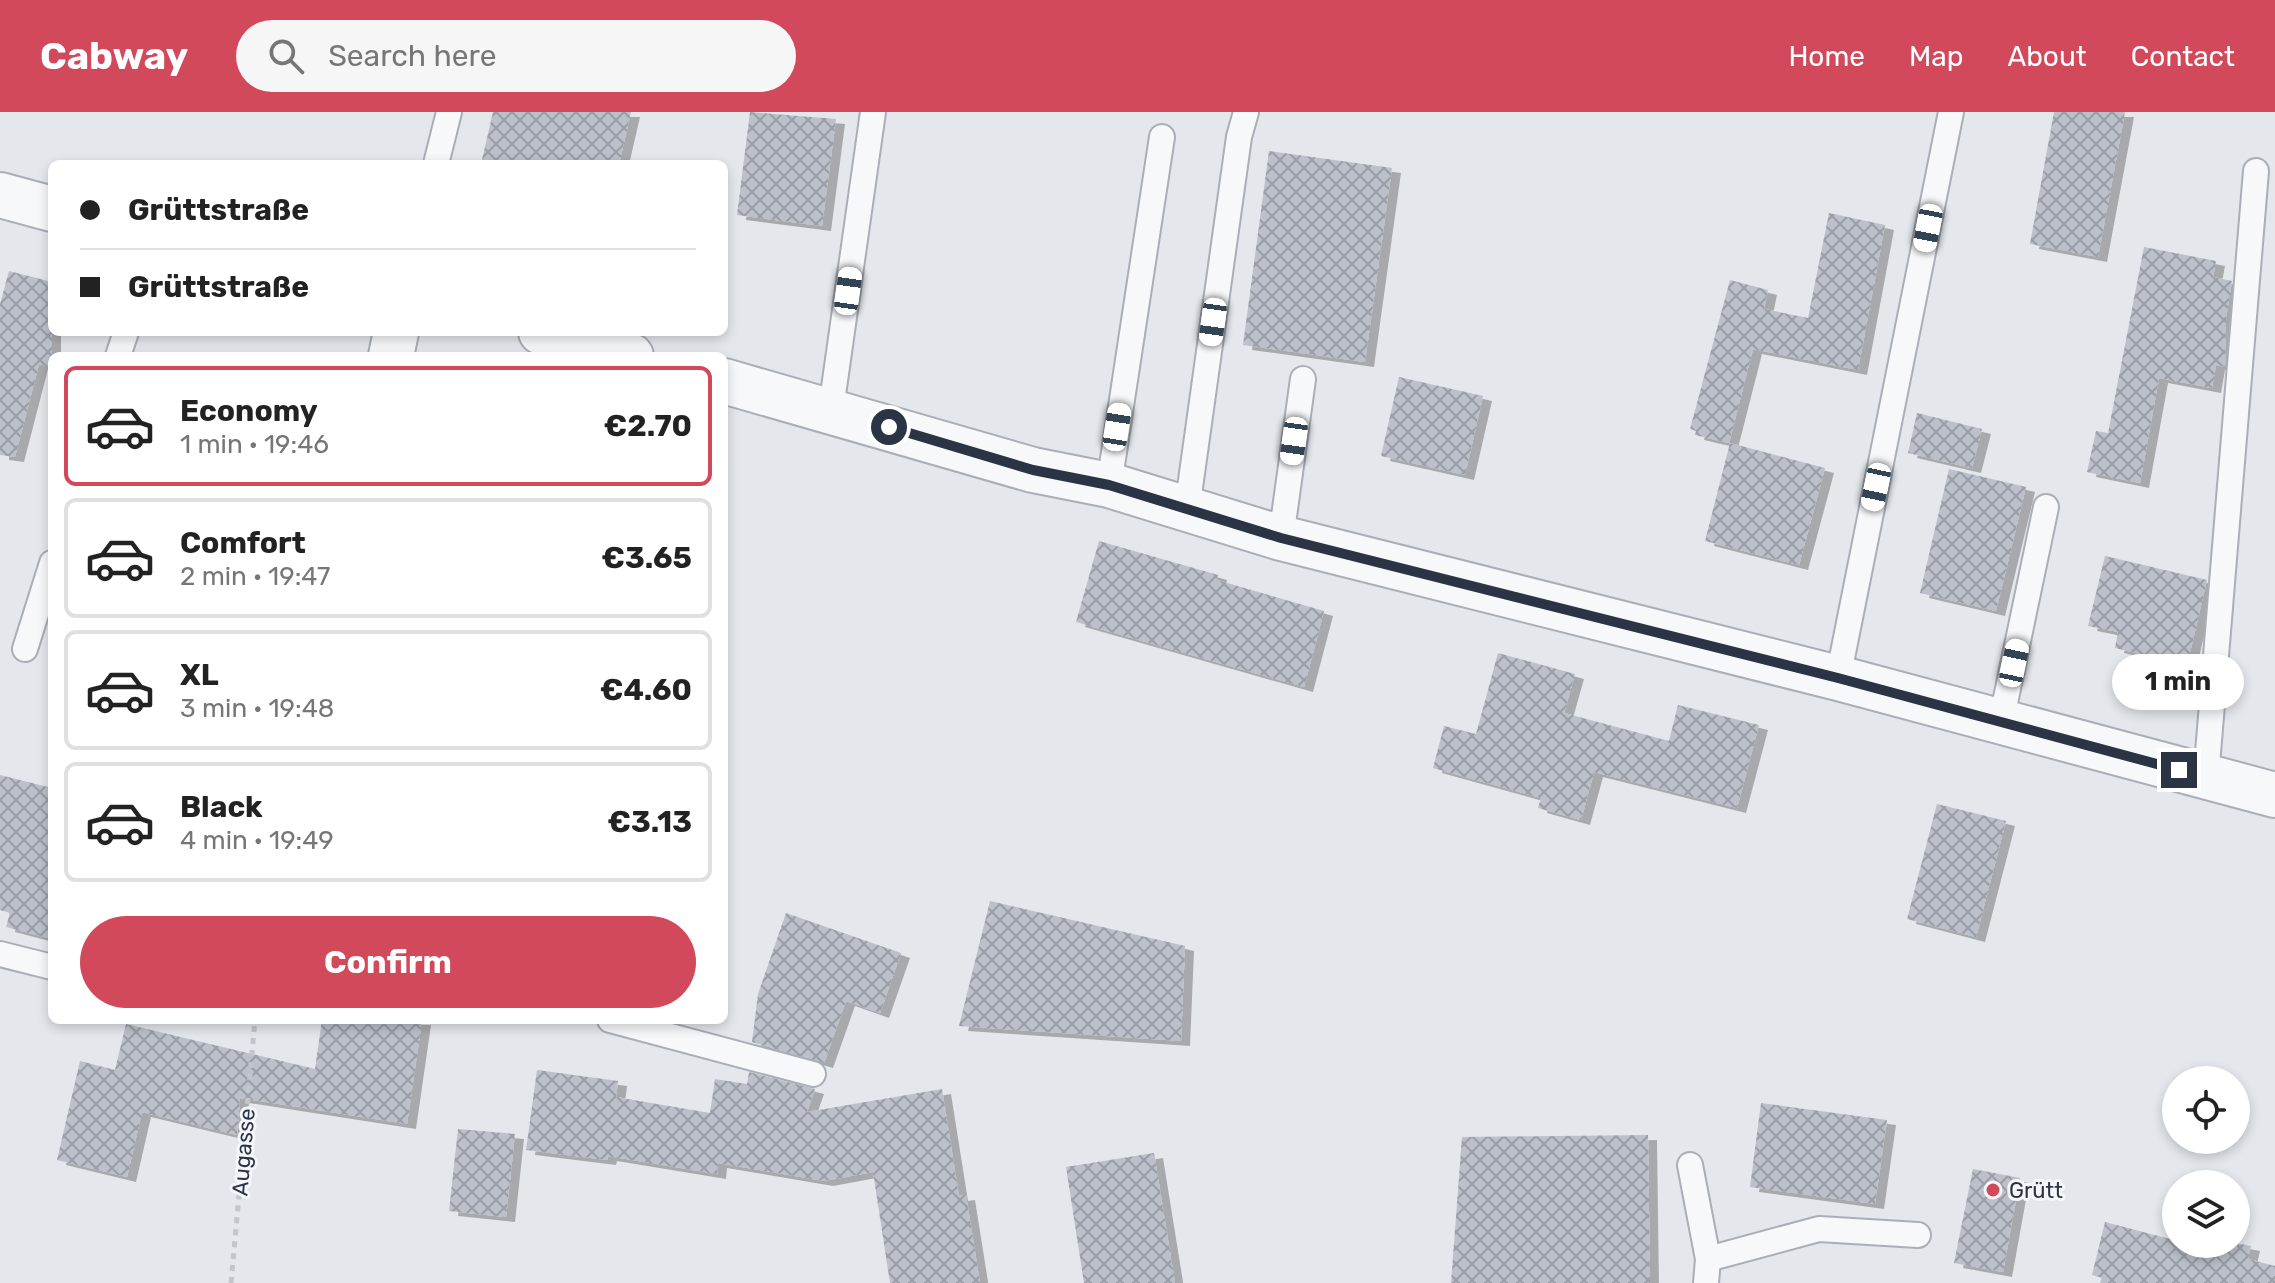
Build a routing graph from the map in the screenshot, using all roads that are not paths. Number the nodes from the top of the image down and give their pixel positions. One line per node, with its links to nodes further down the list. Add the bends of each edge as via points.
1 (449, 112): 6 (lane)
2 (873, 112): 14 (lane)
3 (1246, 112): 17 (lane)
4 (1951, 112): 21 (lane)
5 (1162, 137): 15 (lane)
6 (437, 160)
7 (2256, 171): 23 (lane)
8 (0, 195): 9 (street)
9 (48, 208)
10 (556, 336): 11 (street)
11 (616, 352)
12 (1303, 379): 18 (lane)
13 (728, 382): 14 (street)
14 (831, 409): 15 (street, via 1033,470)
15 (1109, 485): 17 (street)
16 (2046, 507): 22 (lane)
17 (1187, 509): 18 (street)
18 (1281, 538): 21 (street)
19 (48, 576): 20 (lane)
20 (25, 649)
21 (1838, 678): 22 (street)
22 (2001, 722): 23 (street)
23 (2206, 777): 24 (street)
24 (2275, 795)
25 (0, 954): 26 (lane)
26 (48, 966)
27 (625, 1024): 28 (lane)
28 (813, 1074)
29 (1690, 1165): 31 (lane)
30 (1918, 1235): 31 (lane, via 1819,1229)
31 (1707, 1271)

